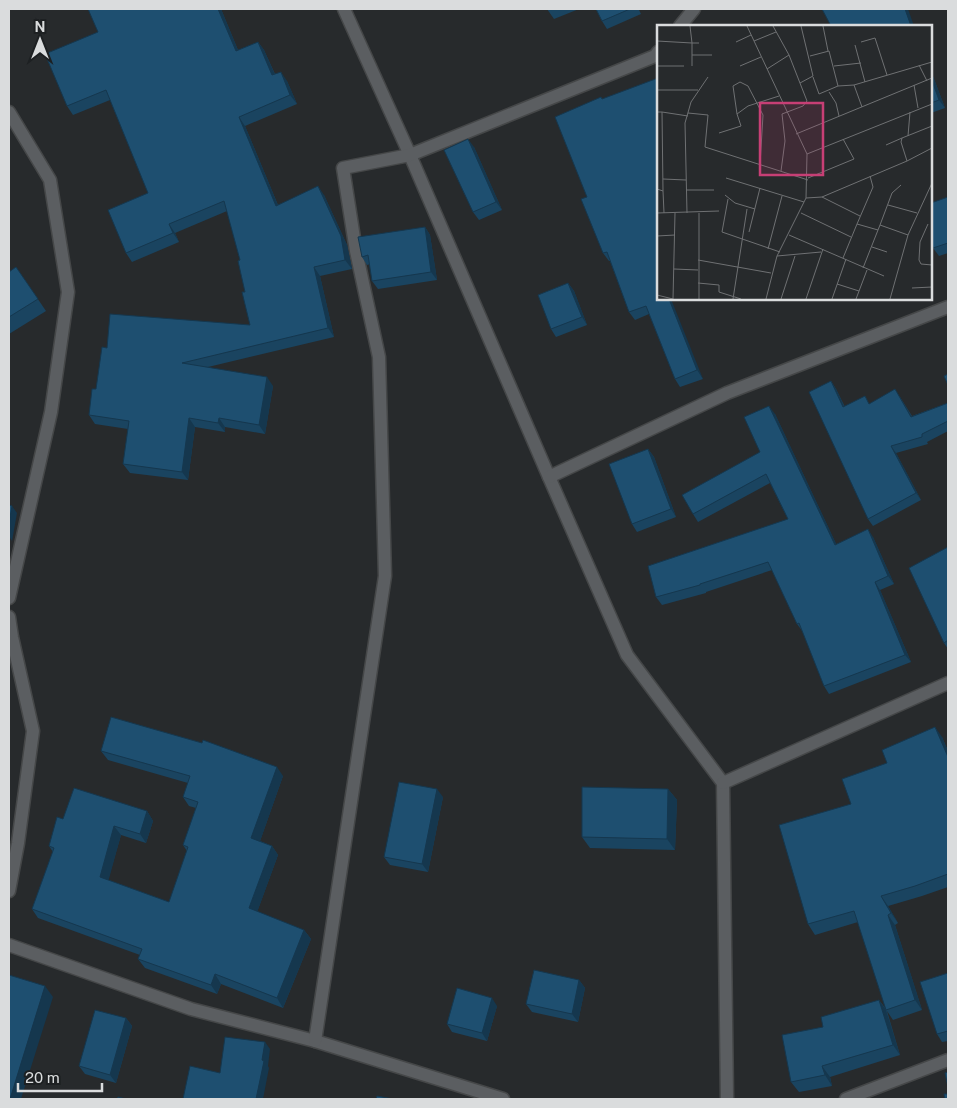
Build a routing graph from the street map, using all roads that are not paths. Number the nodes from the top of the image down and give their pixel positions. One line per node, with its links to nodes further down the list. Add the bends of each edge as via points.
1 (344, 9): 6 (street)
2 (694, 9): 3 (street)
3 (681, 25)
4 (657, 53): 6 (street)
5 (9, 112): 9 (street, via 50,180 68,292 51,412)
6 (410, 155): 8 (street); 15 (street, via 343,168 356,251 379,357 385,576)
7 (948, 307): 8 (street, via 727,392)
8 (549, 477): 12 (street, via 627,655)
9 (9, 598)
10 (9, 617): 13 (street, via 34,731)
11 (948, 683): 12 (street)
12 (723, 783): 18 (street)
13 (9, 891)
14 (9, 944): 15 (street, via 191,1009)
15 (315, 1040): 17 (street)
16 (948, 1060): 19 (street)
17 (503, 1099)
18 (727, 1099)
19 (846, 1099)

